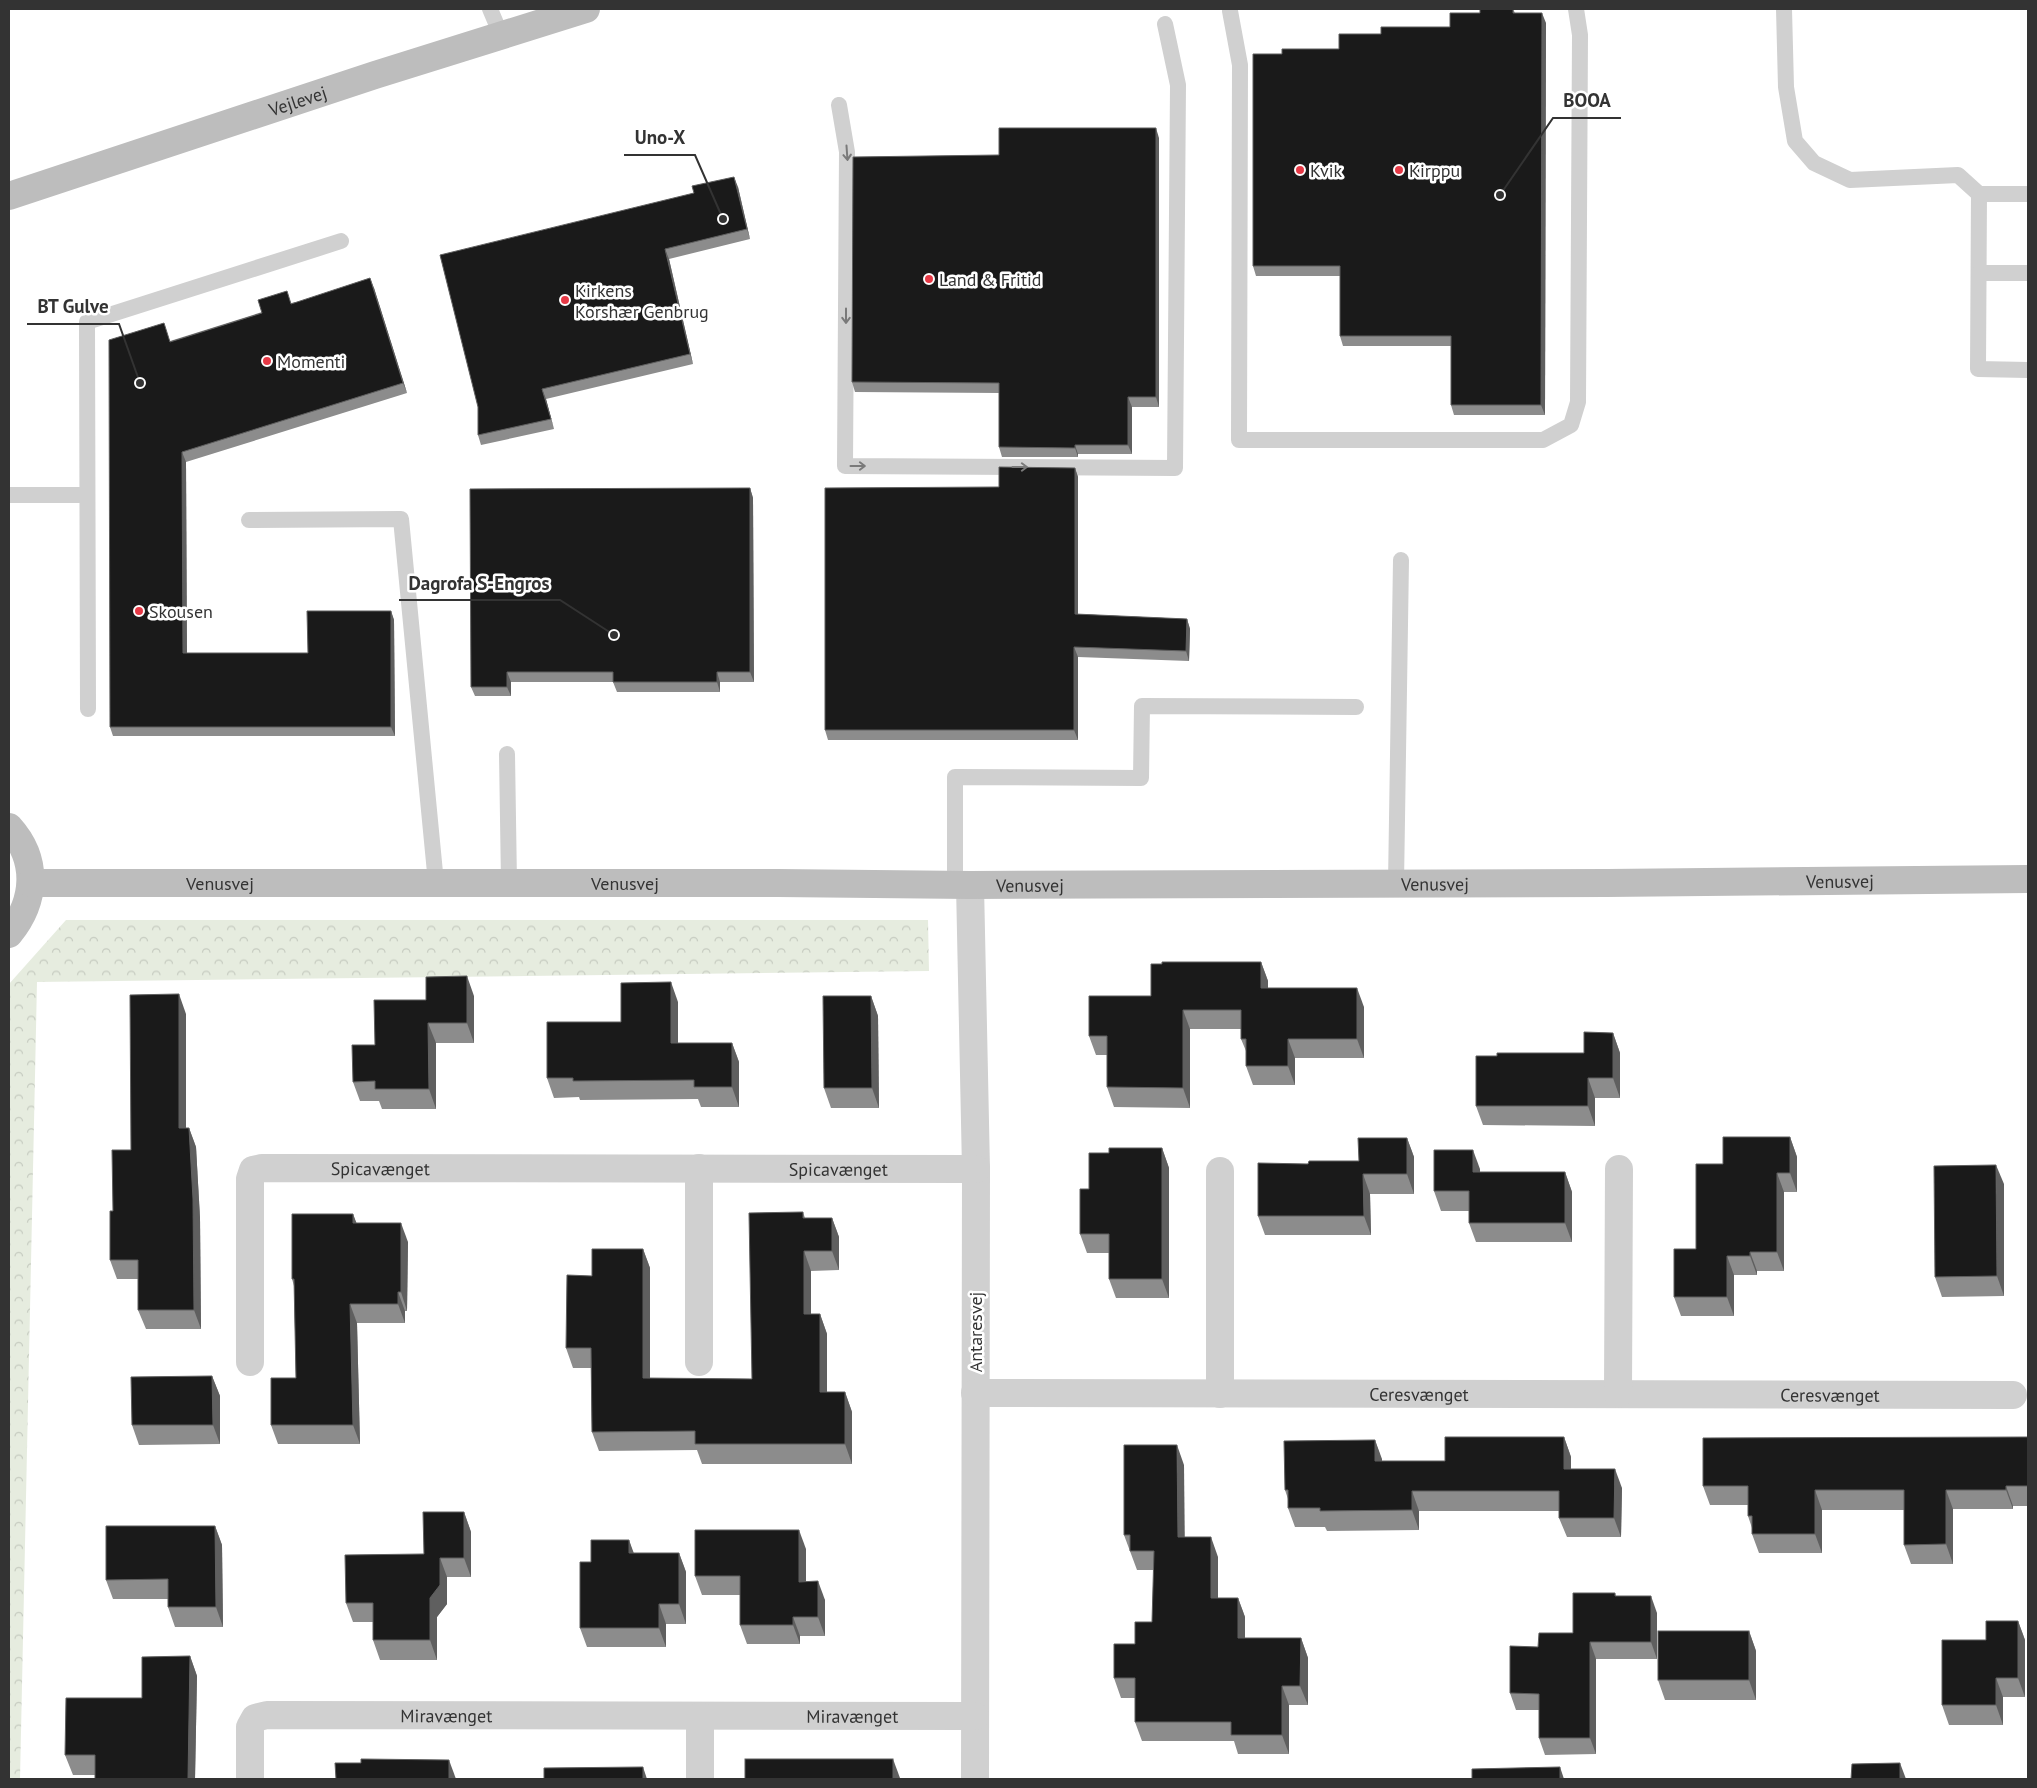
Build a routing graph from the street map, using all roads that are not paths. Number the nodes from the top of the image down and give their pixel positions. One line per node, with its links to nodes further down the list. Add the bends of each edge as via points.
1 (490, 9): 7 (lane)
2 (586, 9): 7 (street, Vejlevej)
3 (1576, 9): 5 (lane, via 1580,35 1578,402 1571,425 1543,440 1239,440 1240,65)
4 (1784, 9): 9 (lane, via 1786,87 1795,142 1814,163 1850,180 1958,175)
5 (1230, 11)
6 (1165, 24): 8 (lane, one-way to 6, via 848,152 845,466 1175,468 1178,86)
7 (501, 35): 11 (street, Vejlevej)
8 (839, 105)
9 (1979, 194): 10 (lane); 13 (lane)
10 (2028, 194)
11 (9, 196)
12 (341, 241): 16 (lane, via 87,322)
13 (1979, 273): 14 (lane); 15 (lane, via 1978,369)
14 (2028, 273)
15 (2028, 370)
16 (87, 495): 17 (lane); 21 (lane)
17 (9, 496)
18 (249, 520): 26 (lane, via 401,519)
19 (1401, 560): 28 (lane)
20 (1356, 707): 29 (lane, via 1142,706 1141,778 956,777)
21 (88, 709)
22 (507, 754): 27 (lane)
23 (9, 827): 25 (street, via 18,837 28,859)
24 (2028, 879): 28 (street, Venusvej)
25 (31, 882): 26 (street, Venusvej); 30 (street, via 28,902)
26 (436, 882): 27 (street, Venusvej)
27 (509, 882): 29 (street, Venusvej)
28 (1396, 884): 29 (street, Venusvej)
29 (963, 885): 32 (street, Antaresvej)
30 (9, 934)
31 (699, 1168): 32 (street, Spicavænget); 35 (street, Spicavænget, via 253,1170 250,1179); 36 (street)
32 (976, 1169): 37 (street, Antaresvej)
33 (1619, 1169): 39 (street)
34 (1220, 1171): 38 (street)
35 (250, 1362)
36 (699, 1362)
37 (975, 1393): 38 (street, Ceresvænget); 42 (street, Antaresvej)
38 (1220, 1394): 39 (street, Ceresvænget)
39 (1618, 1394): 40 (street, Ceresvænget)
40 (2013, 1395)
41 (700, 1716): 42 (street, Miravænget); 43 (street, Miravænget, via 267,1715 255,1718 250,1727); 44 (street)
42 (975, 1716): 45 (street, Antaresvej)
43 (250, 1779)
44 (700, 1779)
45 (975, 1779)

